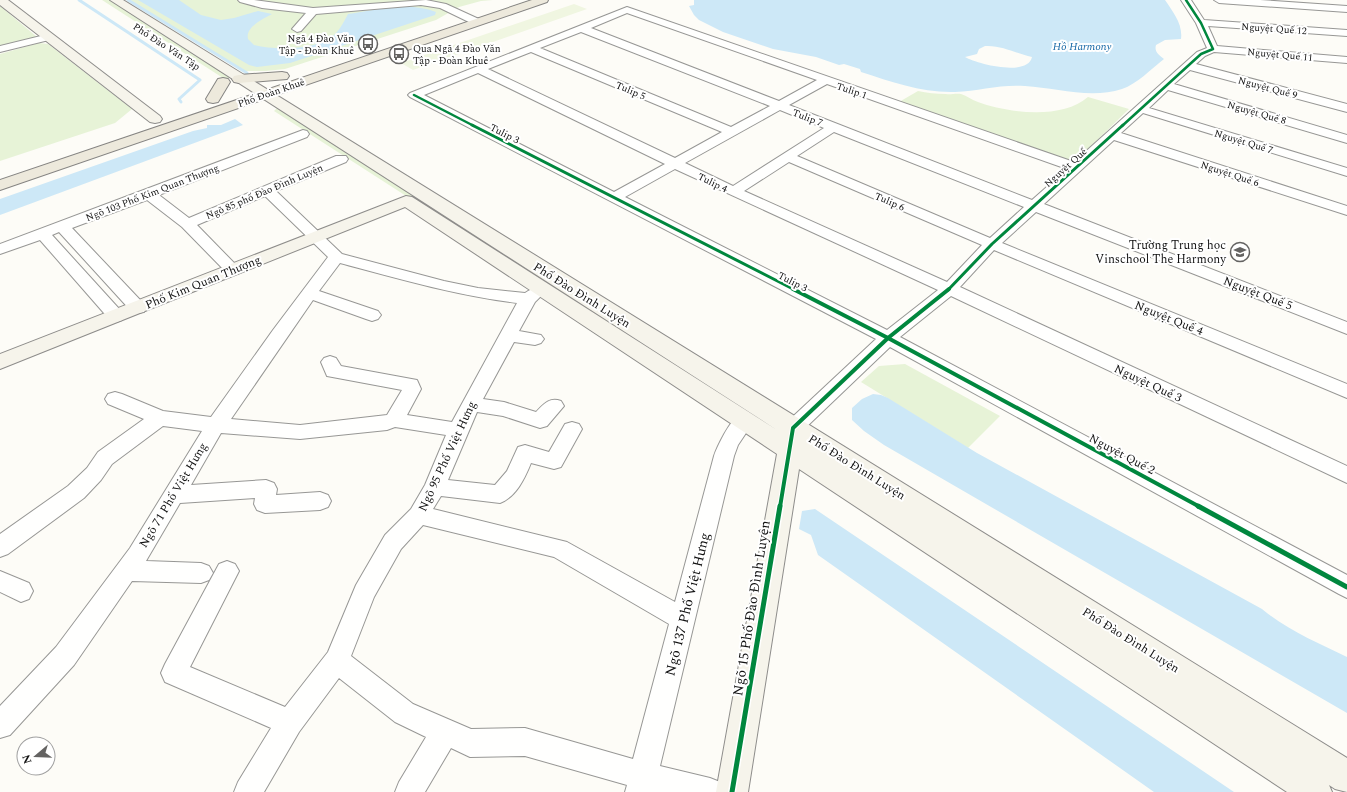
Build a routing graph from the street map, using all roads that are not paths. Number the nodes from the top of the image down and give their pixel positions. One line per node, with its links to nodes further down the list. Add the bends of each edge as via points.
1 (2, 0): 17 (main road)
2 (115, 0): 28 (main road, Phố Đào Văn Tập)
3 (243, 0): 10 (street)
4 (510, 0): 11 (main road, Phố Đoàn Khuê)
5 (543, 0): 12 (main road, Phố Đoàn Khuê)
6 (1186, 0): 13 (street)
7 (1218, 0): 9 (street)
8 (103, 4): 26 (main road, Phố Đào Văn Tập)
9 (1347, 10)
10 (313, 11): 11 (street, via 414,2 442,6); 15 (street)
11 (463, 15): 12 (street); 24 (main road, Phố Đoàn Khuê)
12 (476, 22): 24 (main road, Phố Đoàn Khuê)
13 (1201, 23): 16 (street, Nguyệt Quế 12); 19 (street)
14 (581, 28): 18 (street); 25 (street, Tulip 1, via 627,10); 30 (street, Tulip 7)
15 (297, 29)
16 (1347, 33)
17 (49, 37): 20 (street); 33 (main road)
18 (530, 48): 23 (street); 35 (street, Tulip 5)
19 (1214, 48): 21 (street, Nguyệt Quế 11); 22 (street, Nguyệt Quế, via 1201,54)
20 (0, 49)
21 (1347, 60)
22 (1189, 66): 27 (street, Nguyệt Quế); 31 (street, Nguyệt Quế 9)
23 (480, 70): 42 (street, Tulip 4); 49 (street, Tulip 3, via 414,95)
24 (287, 81): 28 (main road, Phố Đoàn Khuê); 28 (main road)
25 (824, 81): 30 (street); 43 (street, Tulip 1)
26 (223, 82): 28 (main road, Phố Đào Văn Tập); 29 (main road)
27 (1167, 86): 32 (street, Nguyệt Quế); 38 (street, Nguyệt Quế 8)
28 (254, 94): 29 (main road); 29 (main road, Phố Đoàn Khuê); 36 (main road, Phố Đào Đình Luyện); 83 (main road, Phố Đào Đình Luyện)
29 (211, 106): 33 (main road, Phố Đoàn Khuê); 45 (main road, Phố Đoàn Khuê)
30 (779, 106): 34 (street, Tulip 7); 35 (street)
31 (1347, 108)
32 (1141, 109): 37 (street, Nguyệt Quế); 44 (street, Nguyệt Quế 7)
33 (155, 119): 39 (main road, Phố Đoàn Khuê)
34 (833, 127): 40 (street); 51 (street, Tulip 7)
35 (732, 132): 42 (street)
36 (303, 134): 41 (main road, Phố Đào Đình Luyện); 48 (street, Ngõ 103 Phố Kim Quan Thượng)
37 (1113, 135): 43 (street, Nguyệt Quế); 52 (street, Nguyệt Quế 6)
38 (1347, 139)
39 (74, 146)
40 (788, 157): 47 (street); 57 (street, Tulip 6)
41 (341, 159): 46 (street, Ngõ 85 phố Đào Đình Luyện); 50 (main road, Phố Đào Đình Luyện)
42 (675, 164): 47 (street, Tulip 4); 49 (street)
43 (1077, 168): 51 (street, Nguyệt Quế)
44 (1347, 172)
45 (0, 185)
46 (267, 190): 53 (street, Ngõ 85 phố Đào Đình Luyện); 56 (street)
47 (734, 192): 61 (street, Tulip 4)
48 (149, 194): 53 (street); 54 (street, Ngõ 103 Phố Kim Quan Thượng)
49 (613, 198): 69 (street, Tulip 3)
50 (406, 201): 56 (main road, Phố Kim Quan Thượng); 63 (main road, Phố Đào Đình Luyện)
51 (1035, 205): 57 (street, Nguyệt Quế); 67 (street, Nguyệt Quế 5)
52 (1347, 211)
53 (187, 224): 60 (street)
54 (62, 226): 55 (street, Ngõ 103 Phố Kim Quan Thượng); 64 (street)
55 (42, 233): 58 (street, Ngõ 103 Phố Kim Quan Thượng); 66 (street)
56 (317, 237): 59 (street); 60 (main road, Phố Kim Quan Thượng)
57 (992, 244): 61 (street, Nguyệt Quế); 73 (street, Nguyệt Quế 4)
58 (0, 248)
59 (336, 257): 62 (street, Ngõ 71 Phố Việt Hưng); 63 (street, via 478,294)
60 (233, 270): 64 (main road, Phố Kim Quan Thượng)
61 (948, 290): 69 (street, Nguyệt Quế); 84 (street, Nguyệt Quế 3)
62 (309, 293): 65 (street); 80 (street, Ngõ 71 Phố Việt Hưng)
63 (535, 294): 68 (street, Ngõ 95 Phố Việt Hưng); 79 (main road, Phố Đào Đình Luyện)
64 (138, 308): 66 (main road, Phố Kim Quan Thượng)
65 (372, 315)
66 (116, 316): 71 (main road, Phố Kim Quan Thượng)
67 (1347, 328)
68 (508, 335): 70 (street); 75 (street, Ngõ 95 Phố Việt Hưng)
69 (888, 338): 83 (street, Nguyệt Quế); 94 (street, Nguyệt Quế 2)
70 (535, 339)
71 (1, 360)
72 (330, 362): 78 (street, via 334,371 410,385 412,390)
73 (1347, 391)
74 (115, 399): 77 (street)
75 (471, 404): 76 (street, via 504,409 540,421); 82 (street, Ngõ 95 Phố Việt Hưng)
76 (554, 406)
77 (160, 418): 80 (street); 89 (street, via 105,458 94,474 76,492)
78 (394, 420): 80 (street, via 387,423 300,432); 82 (street)
79 (744, 421): 83 (main road, Phố Đào Đình Luyện); 96 (street, Ngõ 137 Phố Việt Hưng, via 729,443 724,456)
80 (216, 425): 86 (street, Ngõ 71 Phố Việt Hưng)
81 (572, 429): 85 (street, via 554,461 525,453 516,476 500,494)
82 (458, 430): 85 (street, Ngõ 95 Phố Việt Hưng)
83 (791, 439): 101 (main road, Phố Đào Đình Luyện); 106 (main road, Ngõ 15 Phố Đào Đình Luyện); 107 (main road, Phố Đào Đình Luyện)
84 (1347, 475)
85 (435, 487): 88 (street, Ngõ 95 Phố Việt Hưng)
86 (174, 495): 87 (street, via 266,489 265,504); 90 (street, Ngõ 71 Phố Việt Hưng)
87 (320, 501)
88 (419, 515): 96 (street, via 559,549); 97 (street, Ngõ 95 Phố Việt Hưng, via 393,542 367,587)
89 (0, 547)
90 (126, 571): 92 (street); 99 (street, Ngõ 71 Phố Việt Hưng, via 65,656)
91 (227, 571): 98 (street, via 174,673)
92 (201, 573)
93 (0, 581): 95 (street)
94 (1347, 587)
95 (21, 591)
96 (683, 619): 102 (street, Ngõ 137 Phố Việt Hưng)
97 (336, 660): 98 (street, Ngõ 95 Phố Việt Hưng); 100 (street, via 404,713)
98 (290, 723): 103 (street, Ngõ 95 Phố Việt Hưng)
99 (0, 725)
100 (445, 732): 102 (street, via 470,743 525,742); 104 (street)
101 (1347, 776)
102 (641, 784): 105 (street)
103 (248, 792)
104 (409, 792)
105 (710, 792)
106 (732, 792)
107 (1316, 792)

